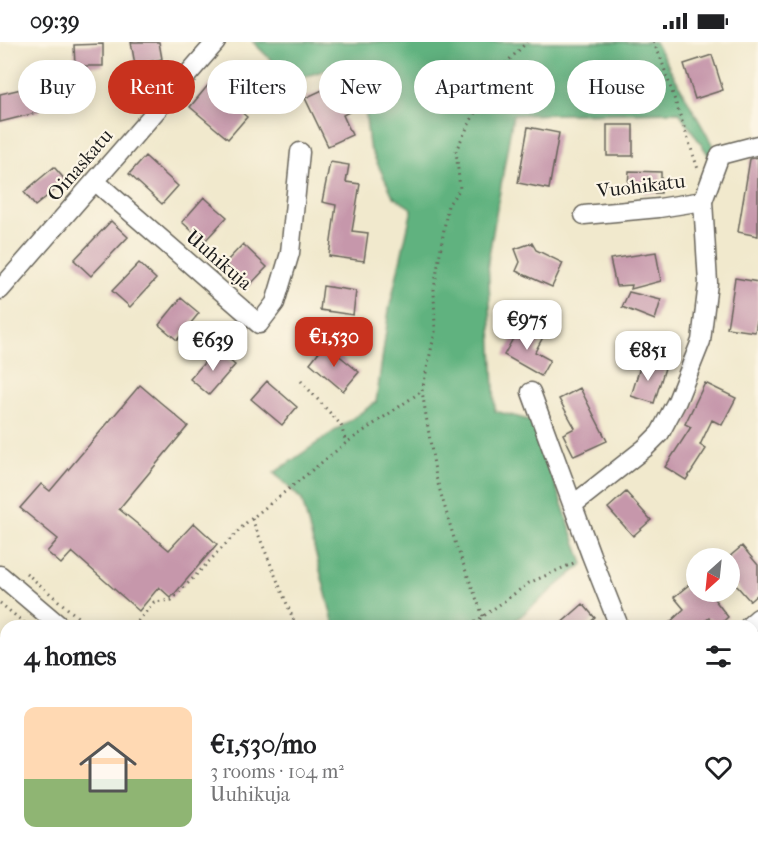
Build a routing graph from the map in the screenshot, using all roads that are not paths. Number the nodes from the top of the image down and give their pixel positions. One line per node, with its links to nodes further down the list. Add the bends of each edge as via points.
1 (216, 42): 4 (street, Oinaskatu)
2 (758, 145): 5 (street, Vuohikatu, via 720,155)
3 (300, 152): 4 (street, Uuhikuja, via 290,253 275,303 259,324)
4 (96, 182): 7 (street, Oinaskatu)
5 (705, 197): 6 (street, Vuohikatu, via 659,208); 9 (street, Vuohikatu, via 708,283 701,341 677,401 660,433)
6 (584, 215)
7 (0, 290)
8 (531, 392): 9 (street)
9 (574, 504): 12 (street)
10 (0, 575): 11 (street)
11 (53, 620)
12 (618, 620)

